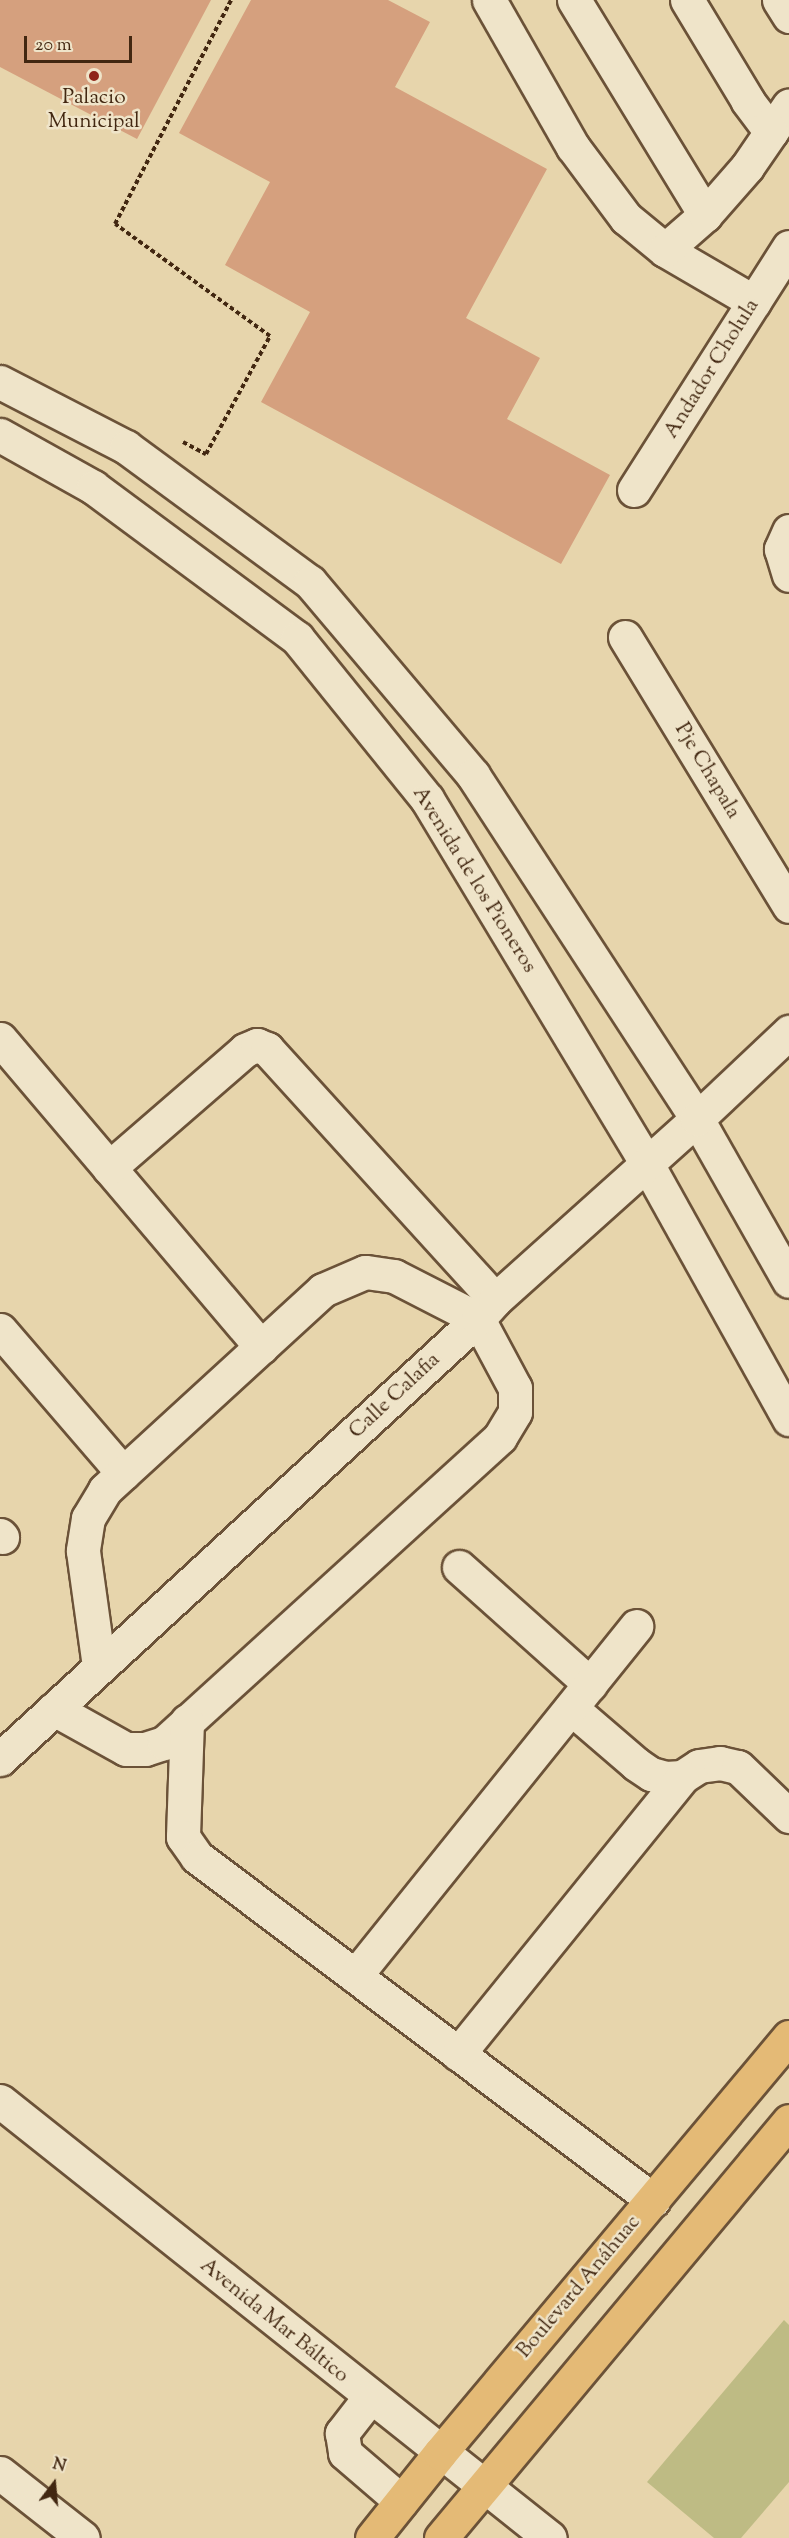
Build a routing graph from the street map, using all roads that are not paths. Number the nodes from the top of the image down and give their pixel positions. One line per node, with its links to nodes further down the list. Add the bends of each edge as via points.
1 (489, 0): 10 (street, via 573,147 626,218)
2 (574, 0): 8 (street)
3 (687, 0): 7 (street)
4 (778, 0): 5 (street)
5 (789, 16)
6 (789, 105): 7 (street)
7 (771, 132): 8 (street)
8 (705, 215): 10 (street)
9 (789, 247): 11 (street, Andador Cholula)
10 (665, 250): 11 (street)
11 (754, 303): 14 (street, Andador Cholula)
12 (0, 382): 21 (street, via 126,447 309,582 473,775)
13 (0, 435): 22 (street, Avenida de los Pioneros, via 93,487 297,638 427,799)
14 (634, 490)
15 (789, 531): 16 (street, via 781,549)
16 (789, 575)
17 (625, 637): 18 (street, Pje Chapala)
18 (789, 906)
19 (789, 1032): 21 (street, Calle Calafia)
20 (0, 1039): 23 (street)
21 (697, 1119): 22 (street, Calle Calafia); 24 (street)
22 (647, 1164): 25 (street, Calle Calafia); 28 (street, Avenida de los Pioneros)
23 (109, 1168): 25 (street, via 245,1050 256,1045 267,1049); 27 (street)
24 (789, 1281)
25 (487, 1309): 27 (street, via 394,1276 365,1272 323,1290); 32 (street, Calle Calafia); 35 (street, via 515,1388 515,1412 500,1437)
26 (0, 1330): 29 (street)
27 (261, 1347): 29 (street)
28 (789, 1419)
29 (123, 1473): 32 (street, via 105,1490 88,1518 83,1551)
30 (459, 1566): 33 (street)
31 (636, 1626): 33 (street)
32 (99, 1667): 34 (street, Calle Calafia)
33 (581, 1696): 37 (street, via 636,1764 666,1778); 39 (street)
34 (54, 1709): 35 (street, via 126,1749 164,1743); 36 (street, Calle Calafia)
35 (187, 1721): 39 (street, via 183,1837 197,1857)
36 (0, 1759)
37 (682, 1777): 38 (street, via 699,1766 720,1762 738,1767); 41 (street)
38 (789, 1816)
39 (355, 1976): 41 (street)
40 (789, 2037): 44 (main road, Boulevard Anáhuac)
41 (458, 2054): 44 (street)
42 (0, 2102): 45 (street, Avenida Mar Báltico)
43 (789, 2121): 48 (main road)
44 (652, 2199): 46 (main road, Boulevard Anáhuac)
45 (370, 2397): 46 (street, Avenida Mar Báltico); 49 (street, via 342,2433 345,2453)
46 (440, 2453): 48 (street, Avenida Mar Báltico); 49 (main road, Boulevard Anáhuac)
47 (0, 2473): 50 (street)
48 (484, 2486): 52 (main road); 53 (street, Avenida Mar Báltico)
49 (401, 2501): 51 (main road, Boulevard Anáhuac)
50 (83, 2538)
51 (372, 2538)
52 (441, 2538)
53 (550, 2538)

